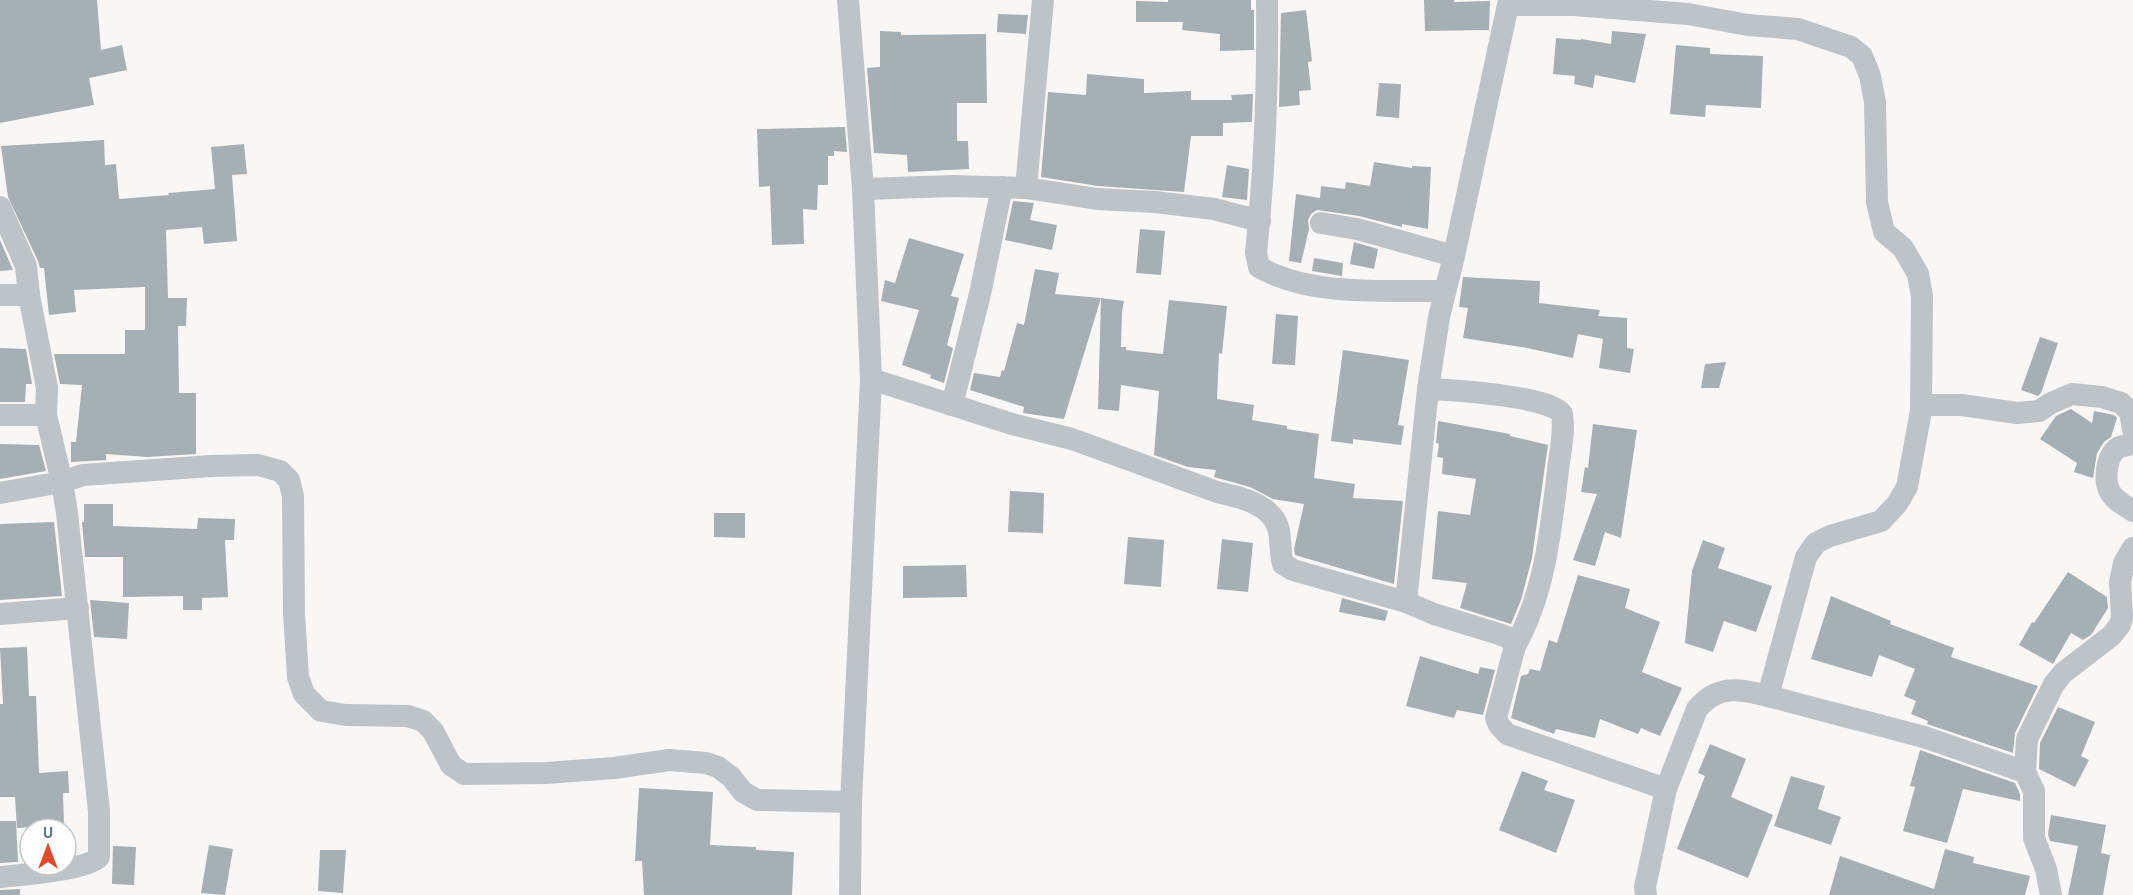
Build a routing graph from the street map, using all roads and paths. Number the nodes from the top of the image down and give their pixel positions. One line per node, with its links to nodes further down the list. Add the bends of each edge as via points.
1 (848, 0): 8 (street)
2 (1042, 0): 7 (street)
3 (1267, 0): 10 (street, via 1268,72)
4 (1509, 2): 5 (street); 12 (street)
5 (1659, 7): 19 (street, via 1748,25 1798,29 1851,46 1862,56 1875,102 1877,202 1884,232 1903,248 1918,274 1922,296)
6 (1002, 187): 7 (street); 8 (street); 18 (street)
7 (1026, 188): 10 (street, via 1096,199 1214,209)
8 (863, 189): 16 (street)
9 (0, 207): 15 (street, via 26,266)
10 (1260, 220): 13 (street, via 1256,260 1259,267 1268,271 1300,283 1343,288)
11 (1321, 223): 12 (street)
12 (1455, 256): 13 (street)
13 (1444, 291): 17 (street)
14 (0, 295): 15 (street)
15 (29, 295): 21 (street, via 47,388)
16 (871, 379): 18 (street); 35 (street)
17 (1428, 389): 28 (street); 31 (street, via 1500,395 1555,407 1562,414 1555,501 1536,601)
18 (952, 405): 28 (street, via 1072,439 1249,502 1269,512 1279,528 1283,564)
19 (1921, 405): 22 (street, via 1962,405 2017,413 2039,411 2072,394 2102,397 2121,403 2130,412); 32 (street, via 1908,487 1897,504 1881,521 1816,543 1806,557)
20 (0, 415): 21 (street)
21 (46, 416): 24 (street)
22 (2133, 429)
23 (2133, 444): 26 (street, via 2116,448 2112,453 2106,481 2114,498)
24 (63, 482): 25 (street); 29 (street); 35 (street, via 83,475 211,466 258,465 279,471 289,480 293,496 294,614 298,677 304,694 321,711 332,714 408,716 423,722 433,731 451,765 464,774 614,768 669,760 718,767 757,800)
25 (0, 493)
26 (2133, 511)
27 (2133, 548): 33 (street, via 2124,563 2120,582 2120,625 2054,684 2028,739)
28 (1406, 602): 31 (street, via 1509,638)
29 (78, 608): 30 (street); 36 (street, via 99,812 99,857 91,863)
30 (0, 614)
31 (1515, 646): 34 (street, via 1496,718 1507,734)
32 (1768, 696): 33 (street, via 1924,737); 34 (street, via 1730,690 1705,699 1697,708)
33 (2025, 772): 39 (street, via 2034,791 2034,838)
34 (1666, 789): 38 (street)
35 (851, 802): 37 (street)
36 (0, 877)
37 (850, 895)
38 (1646, 895)
39 (2051, 895)

